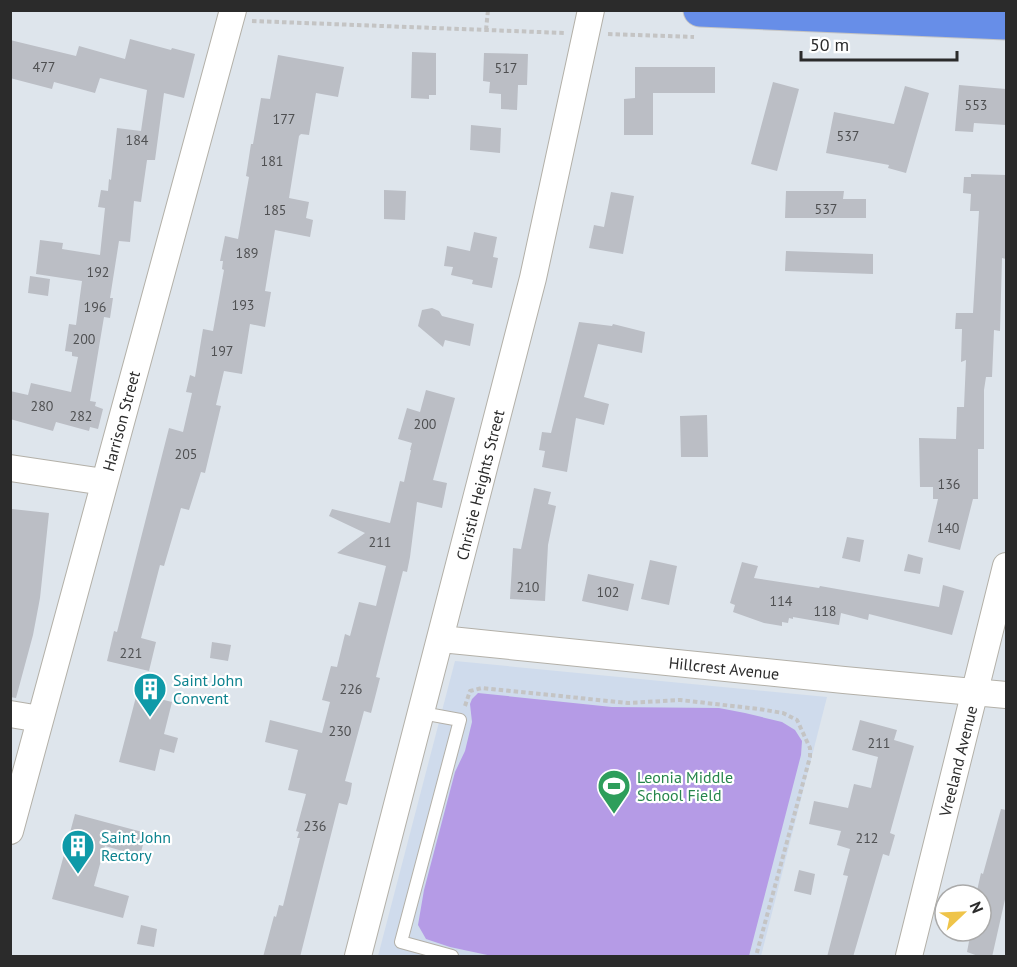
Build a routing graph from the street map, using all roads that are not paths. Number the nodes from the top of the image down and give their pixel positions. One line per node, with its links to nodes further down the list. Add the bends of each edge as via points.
1 (591, 10): 8 (street, Christie Heights Street, via 533,278)
2 (700, 10): 4 (main road)
3 (233, 11): 6 (street, Harrison Street)
4 (1006, 23)
5 (10, 468): 6 (street)
6 (104, 482): 13 (street, Harrison Street)
7 (1006, 566): 9 (street, Vreeland Avenue)
8 (441, 639): 9 (street, Hillcrest Avenue); 11 (street, Christie Heights Street)
9 (976, 692): 10 (street, Hillcrest Avenue); 17 (street, Vreeland Avenue)
10 (1006, 695)
11 (422, 712): 15 (street, Christie Heights Street); 16 (lane, via 460,720 401,942)
12 (10, 714): 13 (street)
13 (40, 719): 14 (street, Harrison Street)
14 (10, 831)
15 (358, 957)
16 (452, 957)
17 (909, 957)

